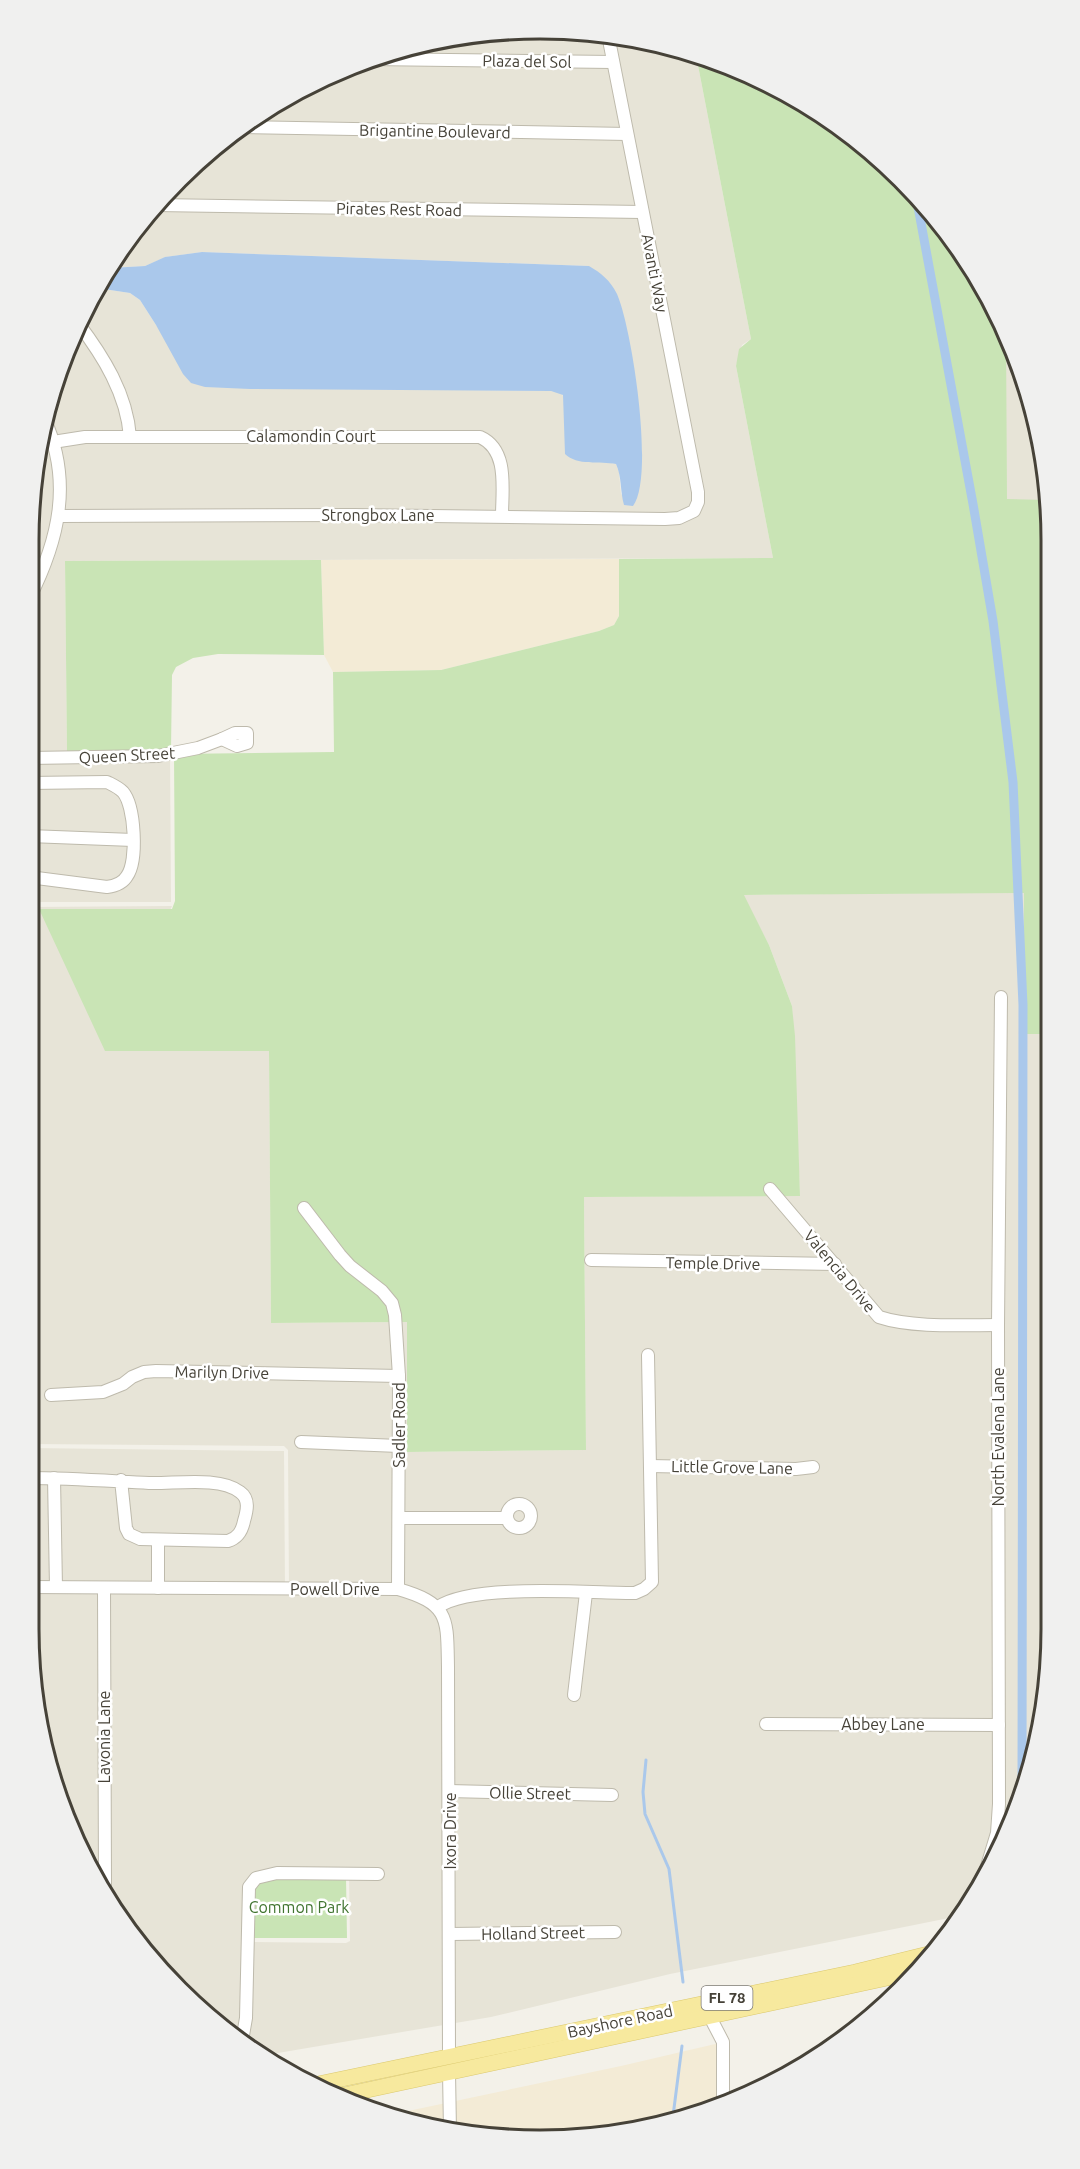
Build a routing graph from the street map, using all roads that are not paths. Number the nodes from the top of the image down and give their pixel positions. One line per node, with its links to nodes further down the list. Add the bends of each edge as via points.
1 (610, 44): 3 (street, Avanti Way)
2 (400, 59): 3 (street, Plaza del Sol)
3 (613, 62): 5 (street, Avanti Way)
4 (256, 127): 5 (street, Brigantine Boulevard)
5 (627, 134): 7 (street, Avanti Way)
6 (168, 205): 7 (street, Pirates Rest Road)
7 (642, 212): 12 (street, Avanti Way, via 698,492)
8 (85, 332): 10 (street, via 114,379 129,421)
9 (50, 435): 11 (street)
10 (130, 437): 11 (street, Calamondin Court); 14 (street, Calamondin Court, via 480,437 497,451)
11 (53, 442): 13 (street)
12 (694, 511): 14 (street, Strongbox Lane, via 665,519)
13 (60, 516): 14 (street, Strongbox Lane); 15 (street)
14 (502, 516)
15 (39, 578)
16 (222, 739): 17 (street, Queen Street, via 158,756)
17 (39, 758)
18 (39, 783): 20 (street, via 106,782 116,786 129,806)
19 (39, 836): 20 (street)
20 (133, 840): 21 (street, via 131,868 117,885)
21 (39, 878)
22 (1001, 997): 27 (street, North Evalena Lane)
23 (770, 1189): 26 (street, Valencia Drive)
24 (304, 1209): 29 (street, Sadler Road, via 340,1255 392,1303)
25 (591, 1260): 26 (street, Temple Drive)
26 (835, 1264): 27 (street, Valencia Drive, via 879,1317 911,1323)
27 (998, 1325): 50 (street, North Evalena Lane)
28 (648, 1355): 33 (street, Little Grove Lane)
29 (399, 1376): 30 (street, Marilyn Drive, via 156,1371 144,1372 103,1392); 32 (street, Sadler Road)
30 (51, 1395)
31 (301, 1442): 32 (street)
32 (399, 1446): 38 (street, Sadler Road)
33 (650, 1466): 34 (street, Little Grove Lane); 46 (street, Little Grove Lane, via 652,1582 634,1593)
34 (813, 1467)
35 (39, 1478): 36 (street)
36 (54, 1478): 37 (street); 42 (street)
37 (121, 1480): 40 (street, via 129,1534); 40 (street, via 214,1483 237,1490 246,1499 243,1526 233,1539)
38 (400, 1518): 39 (street); 45 (street, Sadler Road)
39 (507, 1518)
40 (158, 1540): 44 (street)
41 (39, 1587): 42 (street, Powell Drive)
42 (56, 1587): 43 (street, Powell Drive)
43 (104, 1588): 44 (street, Powell Drive); 55 (street, Lavonia Lane)
44 (158, 1588): 45 (street, Powell Drive)
45 (398, 1589): 47 (street, Powell Drive, via 428,1599)
46 (586, 1593): 47 (street, via 523,1591 455,1598); 48 (street)
47 (438, 1607): 51 (street, Ixora Drive, via 447,1635)
48 (574, 1695)
49 (766, 1724): 50 (street, Abbey Lane)
50 (999, 1725): 53 (street, North Evalena Lane)
51 (449, 1791): 52 (street, Ollie Street); 57 (street, Ixora Drive)
52 (612, 1795)
53 (996, 1835)
54 (378, 1874): 61 (street, via 277,1873 256,1878 249,1887)
55 (105, 1878)
56 (615, 1932): 57 (street, Holland Street)
57 (450, 1934): 62 (street, Ixora Drive)
58 (919, 1956): 62 (main road, Bayshore Road / FL 78, via 638,2017)
59 (902, 1975): 60 (main road, Bayshore Road / FL 78)
60 (710, 2017): 62 (main road, Bayshore Road / FL 78); 66 (street, via 723,2042)
61 (244, 2032)
62 (449, 2065): 63 (main road, Bayshore Road / FL 78); 64 (main road); 65 (main road, Bayshore Road / FL 78); 67 (street, Ixora Drive)
63 (328, 2083)
64 (341, 2089)
65 (350, 2093)
66 (723, 2095)
67 (450, 2121)

